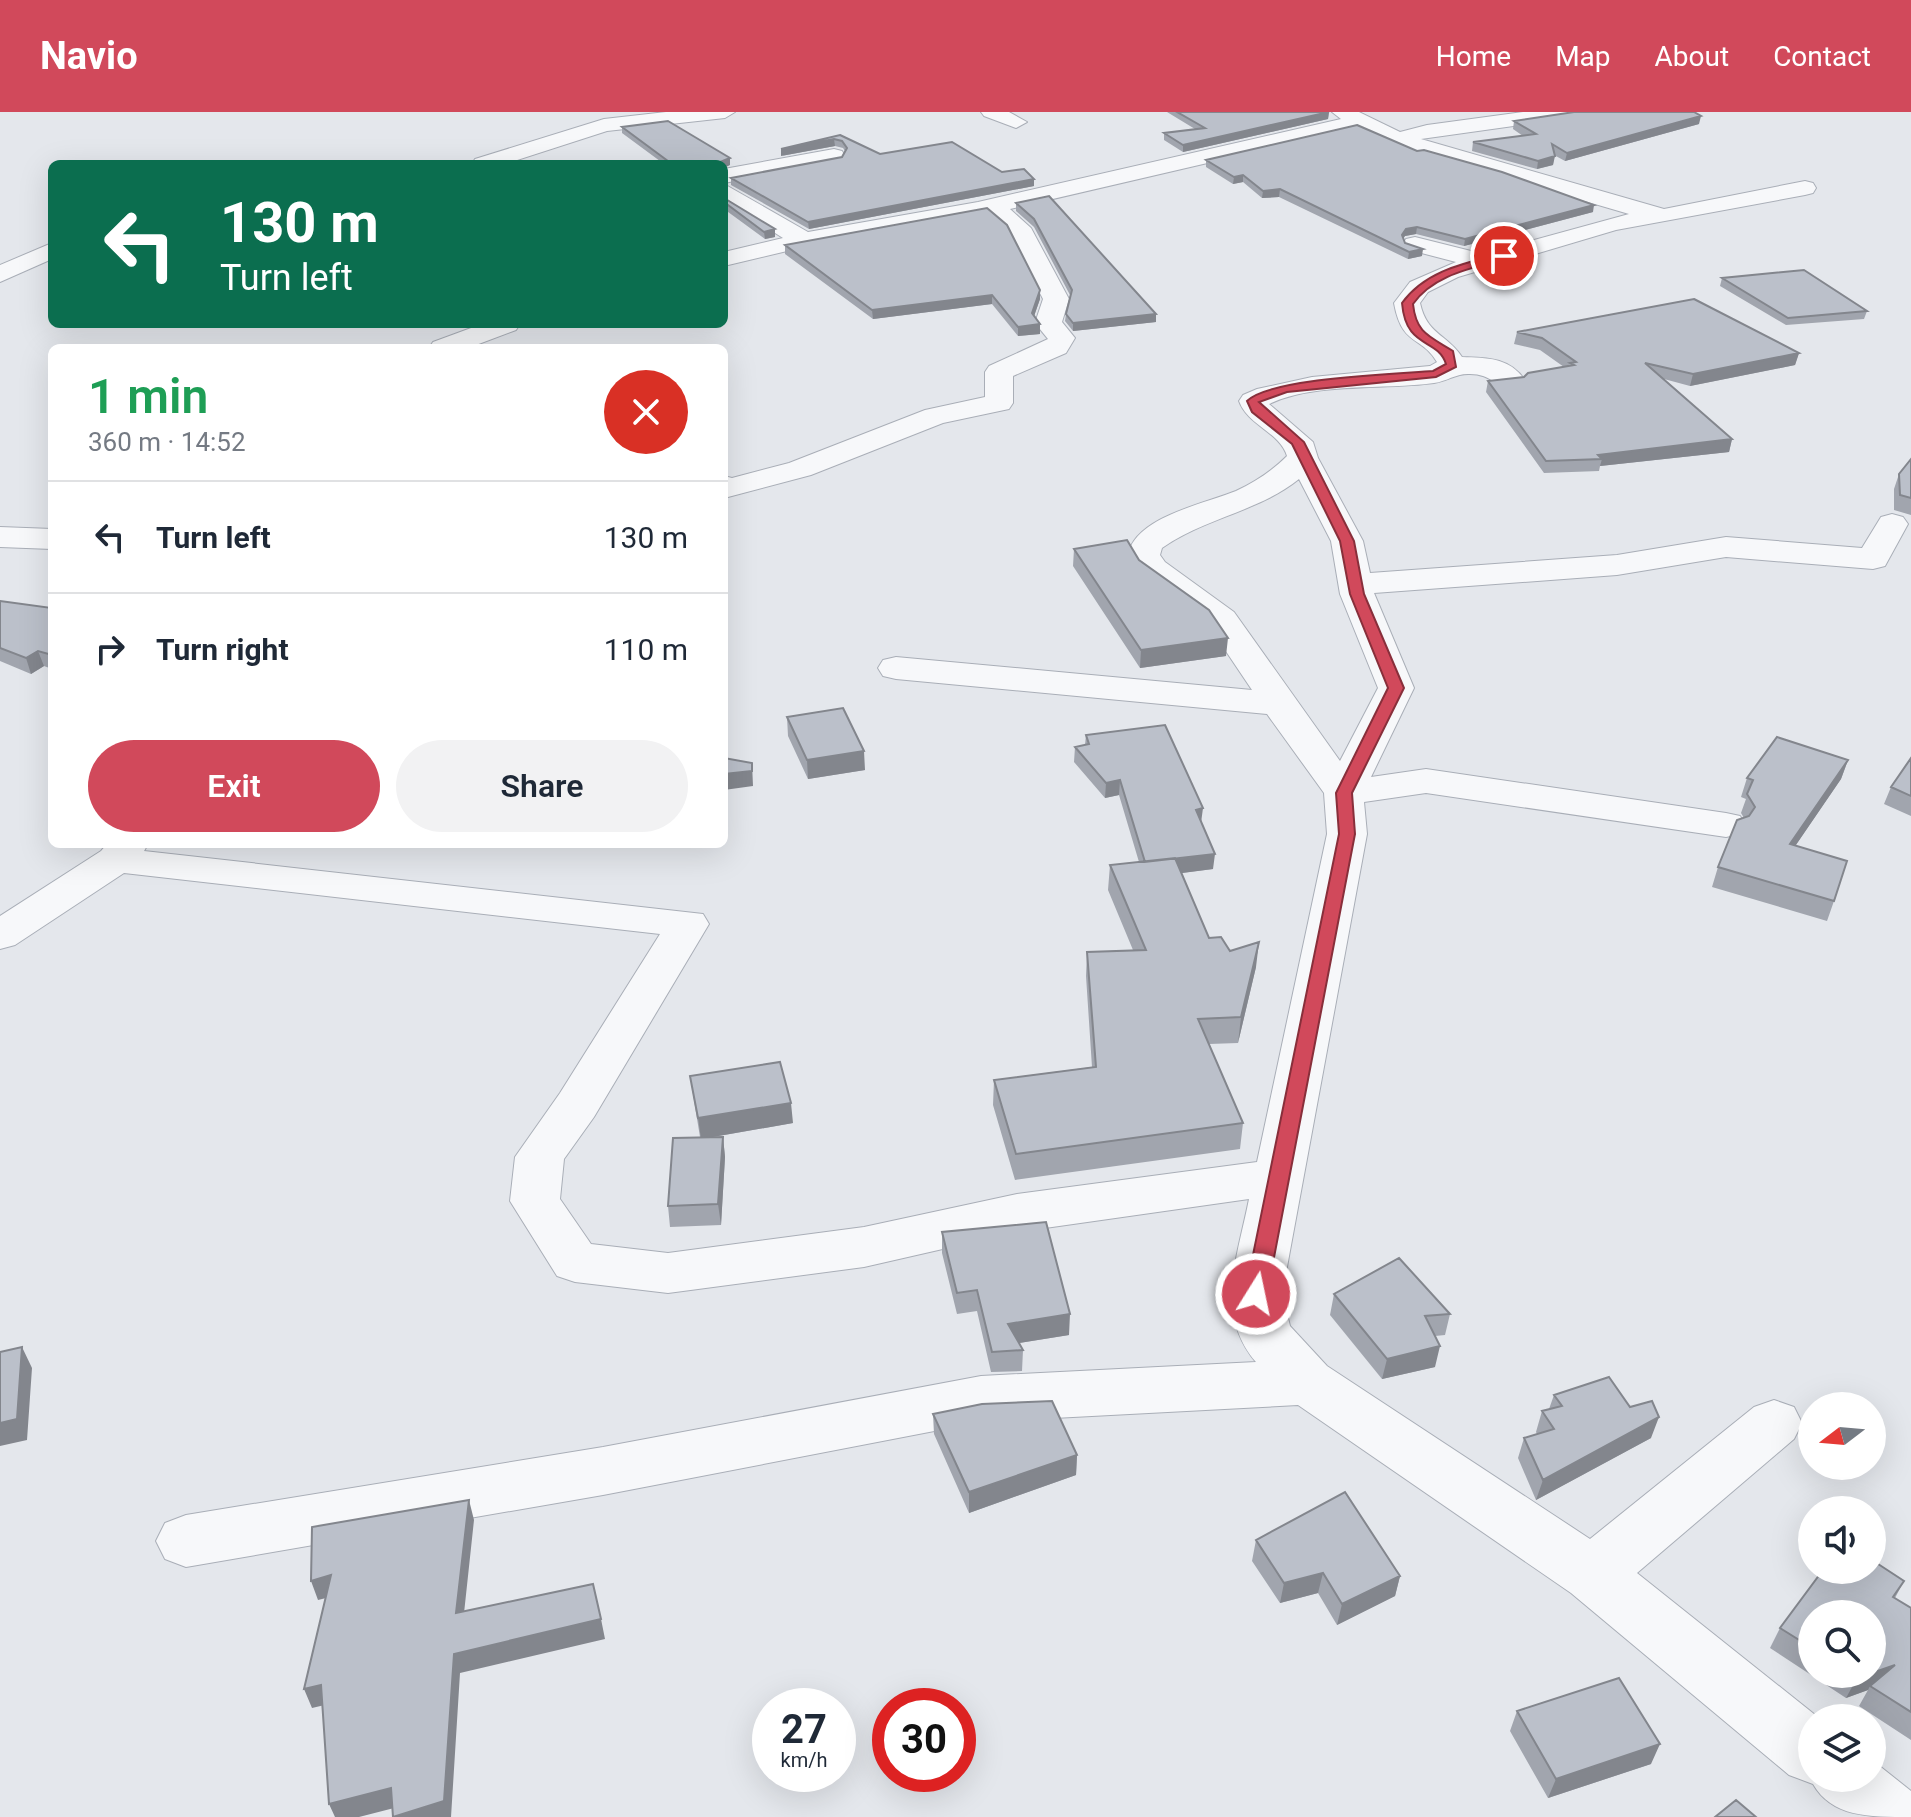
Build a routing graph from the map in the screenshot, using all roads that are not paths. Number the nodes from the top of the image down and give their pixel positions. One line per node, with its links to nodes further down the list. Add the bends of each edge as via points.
1 (725, 112): 9 (street, via 604,125)
2 (991, 112): 5 (street)
3 (1571, 112): 6 (street)
4 (1352, 117): 6 (street); 14 (street)
5 (1016, 122)
6 (1398, 139): 15 (street)
7 (730, 151): 10 (street)
8 (834, 156): 10 (street)
9 (495, 160)
10 (748, 169): 11 (street)
11 (728, 175)
12 (1805, 188): 15 (street)
13 (728, 193): 16 (street)
14 (993, 206): 16 (street); 27 (street, via 1019,228 1056,299 1048,323 1062,338 1056,347 999,372 999,403 935,416 800,469)
15 (1663, 216): 20 (street, via 1613,223)
16 (804, 240): 19 (street)
17 (1415, 244): 20 (street)
18 (48, 252): 21 (street)
19 (728, 258)
20 (1484, 262): 24 (street, via 1419,287 1407,303 1409,322 1449,354)
21 (0, 274)
22 (495, 328): 23 (street)
23 (453, 344)
24 (1452, 365): 25 (street, via 1493,366); 26 (street, via 1436,374 1287,389 1253,401 1298,442)
25 (1511, 380)
26 (1303, 458): 31 (street, via 1347,541); 33 (street, via 1290,474 1246,499 1160,531 1146,544 1144,555 1152,568 1222,619)
27 (728, 488)
28 (1892, 524): 31 (street, via 1873,559 1726,547 1617,565)
29 (0, 537): 30 (street)
30 (48, 539)
31 (1354, 584): 34 (street, via 1396,688)
32 (896, 668): 33 (street)
33 (1278, 704): 34 (street)
34 (1344, 793): 35 (street, via 1426,781); 38 (street, via 1347,834)
35 (1726, 825)
36 (122, 852): 37 (street); 38 (street, via 688,924 540,1157 535,1201 575,1262 668,1273 864,1247 1017,1213)
37 (0, 935)
38 (1281, 1177): 39 (street, via 1256,1294 1265,1335)
39 (1307, 1382): 41 (street, via 981,1399 603,1471); 42 (street)
40 (1774, 1423): 42 (street)
41 (186, 1541)
42 (1592, 1574): 43 (street)
43 (1798, 1742)
44 (1860, 1792): 45 (street)
45 (1891, 1817)

